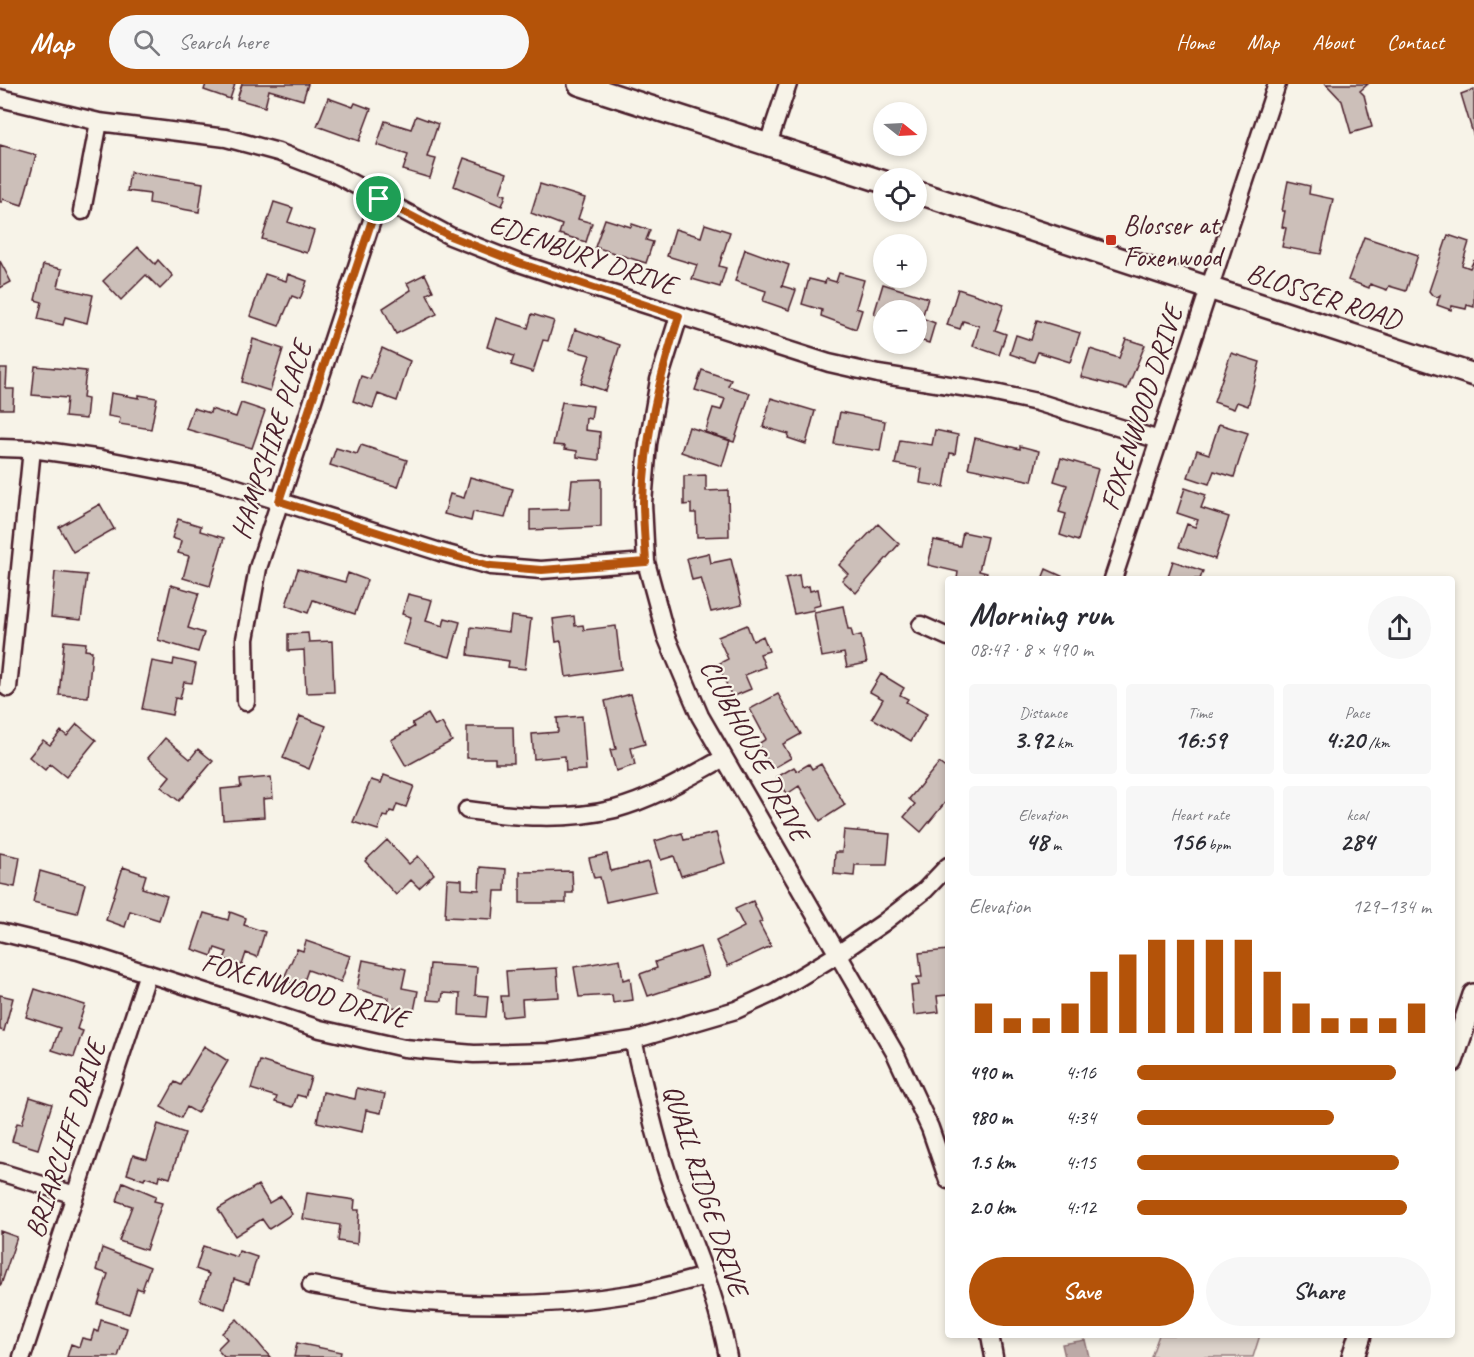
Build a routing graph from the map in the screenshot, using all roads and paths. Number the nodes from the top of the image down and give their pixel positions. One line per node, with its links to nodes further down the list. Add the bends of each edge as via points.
1 (579, 84): 6 (street)
2 (788, 84): 6 (street)
3 (1276, 84): 11 (street, FOXENWOOD DRIVE)
4 (0, 98): 5 (street, EDENBURY DRIVE)
5 (99, 122): 9 (street, EDENBURY DRIVE, via 226,138 278,152 335,174); 10 (street)
6 (768, 144): 7 (street)
7 (873, 178)
8 (927, 196): 11 (street, BLOSSER ROAD)
9 (379, 199): 12 (street, EDENBURY DRIVE, via 450,236 519,263); 17 (street, HAMPSHIRE PLACE)
10 (82, 211)
11 (1209, 288): 13 (street, BLOSSER ROAD); 14 (street, FOXENWOOD DRIVE)
12 (679, 316): 14 (street, EDENBURY DRIVE, via 829,363 1037,402); 18 (street, CLUBHOUSE DRIVE, via 659,380 648,444 643,502)
13 (1474, 375)
14 (1159, 440): 19 (street, FOXENWOOD DRIVE)
15 (0, 448): 16 (street)
16 (32, 449): 17 (street, via 170,471); 22 (street)
17 (279, 501): 18 (street, via 491,566 542,570); 23 (street, HAMPSHIRE PLACE, via 258,568 245,639)
18 (646, 562): 24 (street, CLUBHOUSE DRIVE, via 666,636 700,716)
19 (1114, 576)
20 (921, 625): 21 (street)
21 (945, 637)
22 (8, 688)
23 (246, 702)
24 (724, 758): 25 (street, via 670,788 615,808 569,816 515,817); 28 (street, CLUBHOUSE DRIVE)
25 (468, 810)
26 (945, 869): 28 (street, FOXENWOOD DRIVE, via 883,924)
27 (0, 932): 29 (street, FOXENWOOD DRIVE)
28 (838, 954): 31 (street, FOXENWOOD DRIVE, via 736,1010); 33 (street, CLUBHOUSE DRIVE, via 895,1053 930,1128)
29 (148, 973): 31 (street, FOXENWOOD DRIVE, via 320,1029 404,1048 474,1054 552,1052); 35 (street, BRIARCLIFF DRIVE)
30 (1474, 996): 32 (street)
31 (633, 1040): 36 (street, QUAIL RIDGE DRIVE, via 655,1134)
32 (1455, 1052)
33 (945, 1171)
34 (0, 1172): 35 (street)
35 (75, 1195): 40 (street, BRIARCLIFF DRIVE)
36 (706, 1276): 37 (street, via 632,1294 518,1303 400,1300); 41 (street, QUAIL RIDGE DRIVE)
37 (311, 1285)
38 (991, 1338): 42 (street)
39 (1359, 1338): 43 (street)
40 (22, 1357)
41 (728, 1357)
42 (994, 1357)
43 (1353, 1357)

